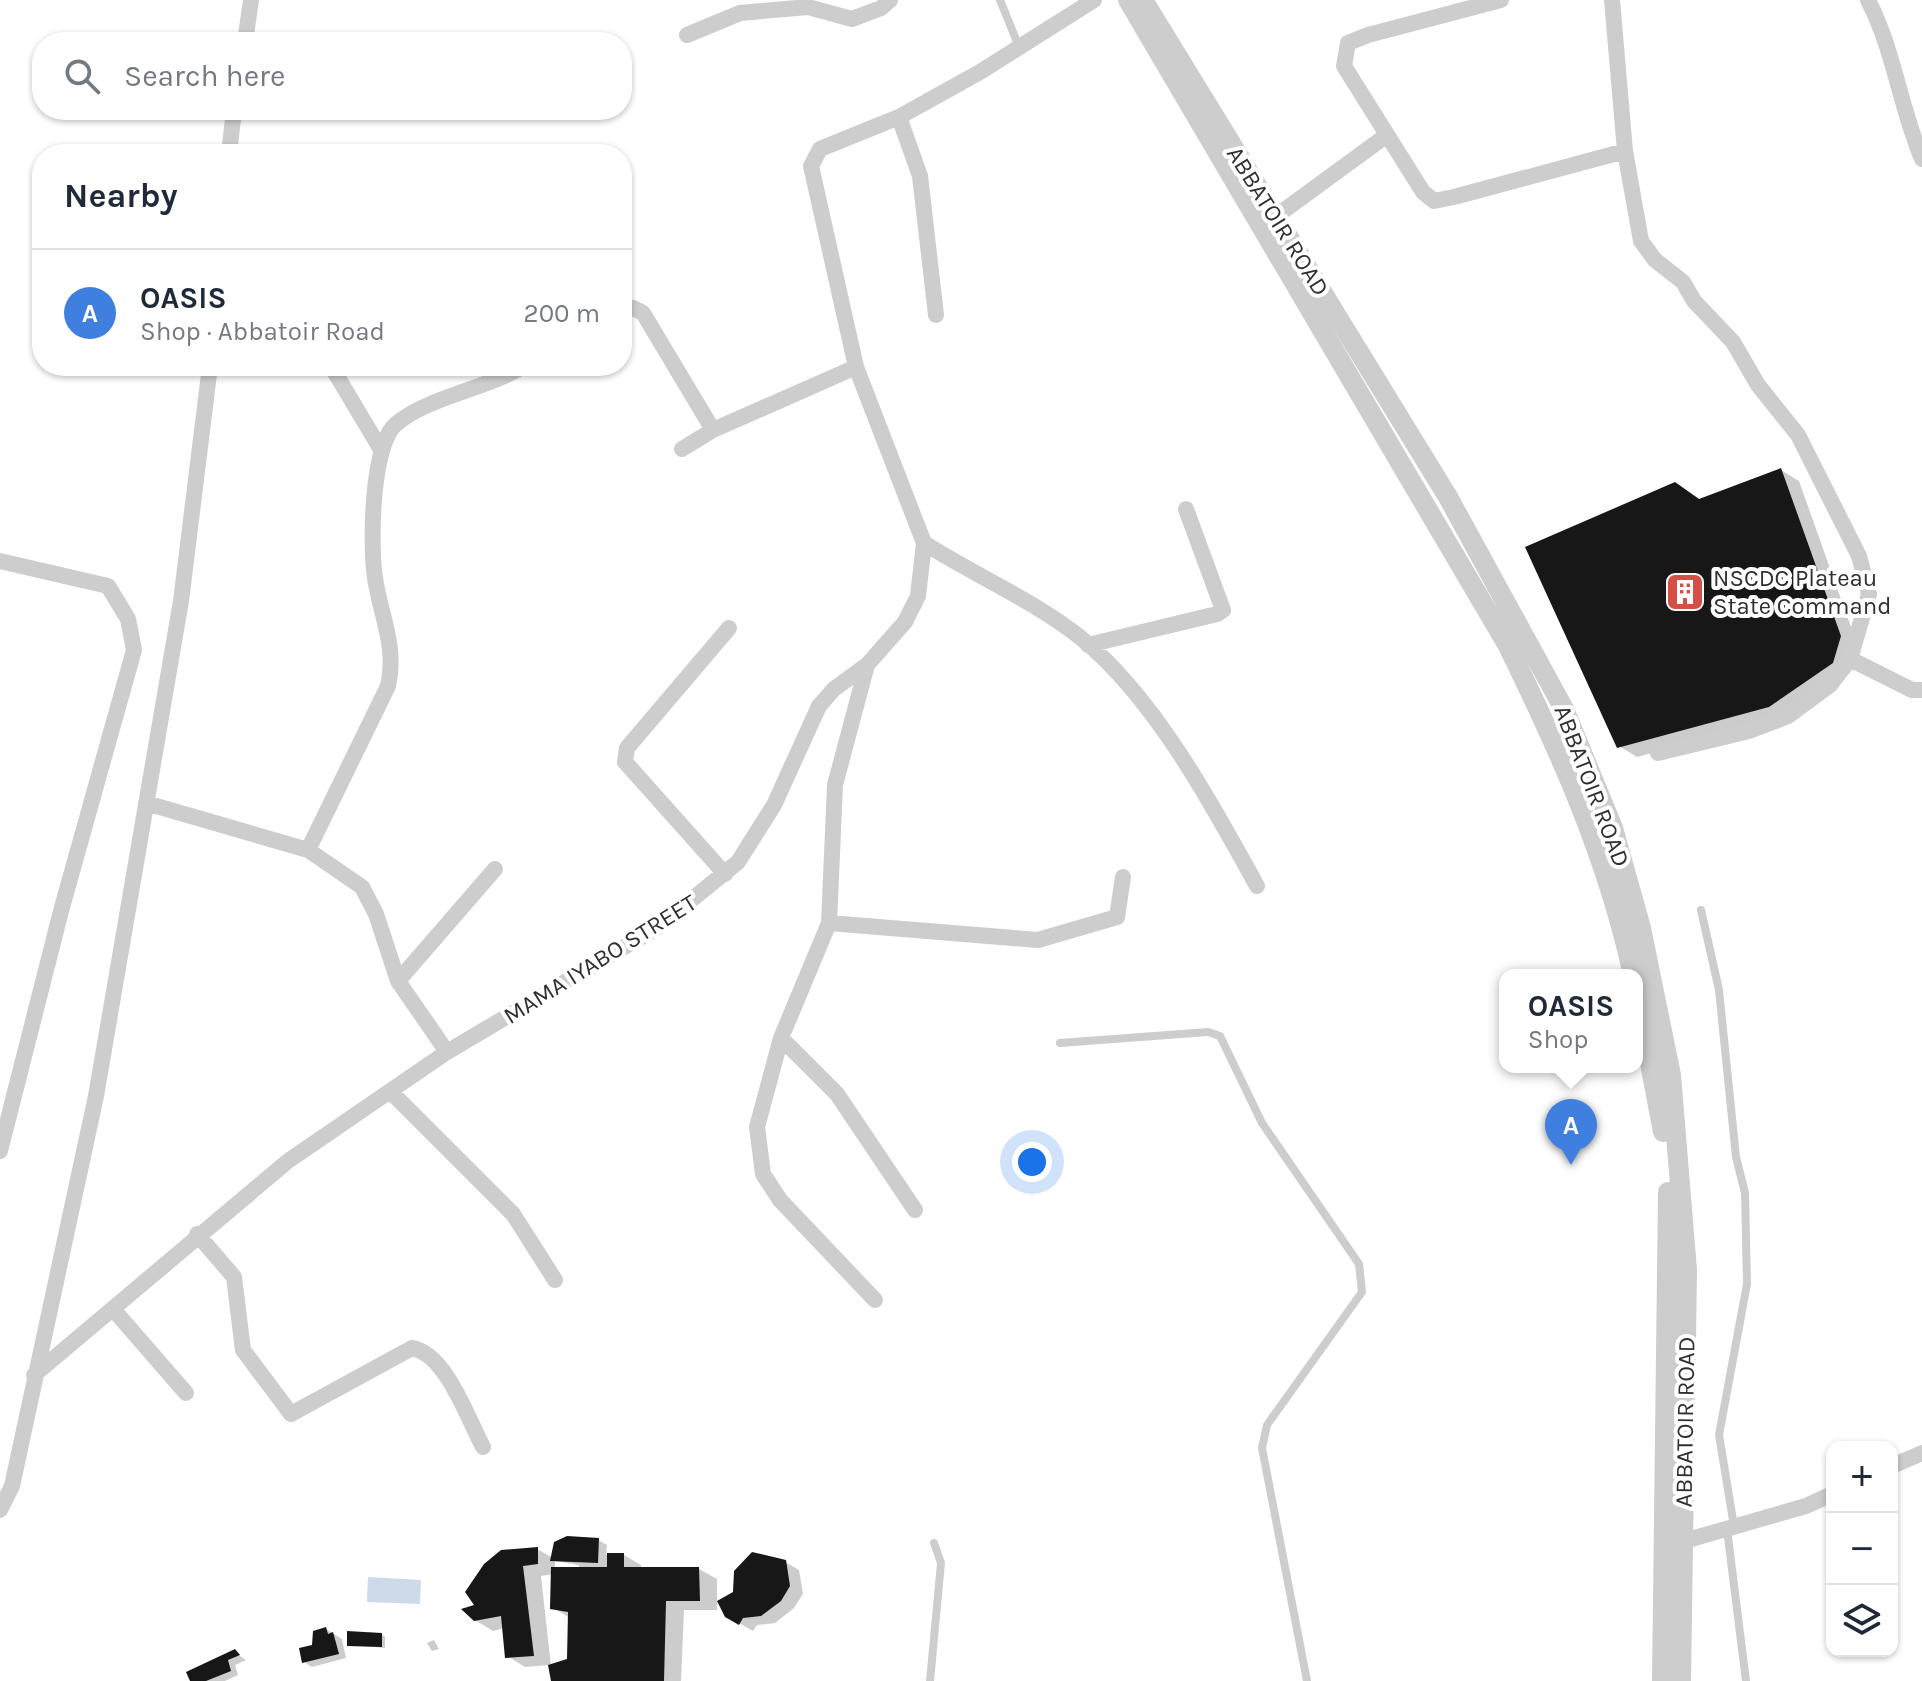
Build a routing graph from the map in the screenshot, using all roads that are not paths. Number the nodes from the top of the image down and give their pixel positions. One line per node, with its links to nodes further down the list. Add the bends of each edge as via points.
1 (251, 0): 10 (street)
2 (890, 0): 11 (street, via 852,19 808,7 740,13)
3 (1000, 0): 12 (lane)
4 (1094, 0): 12 (street, MAMA IYABO STREET)
5 (1128, 0): 46 (street, ABBATOIR ROAD, via 1508,646 1601,856)
6 (1143, 0): 19 (street, ABBATOIR ROAD)
7 (1501, 0): 15 (street, via 1348,43 1344,66)
8 (1612, 0): 17 (street)
9 (1868, 0): 18 (street, via 1887,39 1905,116)
10 (246, 32)
11 (687, 35)
12 (1019, 47): 13 (street, MAMA IYABO STREET)
13 (899, 117): 21 (street, via 920,176); 22 (street, MAMA IYABO STREET, via 820,149 811,166)
14 (233, 120): 16 (street)
15 (1387, 135): 17 (street, via 1434,201); 19 (street)
16 (230, 144)
17 (1625, 151): 34 (street, via 1641,241 1733,342 1758,385 1798,435 1859,556 1869,594)
18 (1922, 158)
19 (1275, 217): 69 (street, ABBATOIR ROAD, via 1455,511 1564,709 1613,828 1641,928 1671,1075 1687,1270)
20 (632, 308): 26 (street, via 643,313)
21 (936, 315)
22 (856, 367): 26 (street); 30 (street, MAMA IYABO STREET)
23 (209, 376): 38 (street, via 181,601)
24 (337, 376): 27 (street)
25 (508, 376): 27 (street, via 395,424)
26 (713, 430): 28 (street)
27 (380, 448): 39 (street, via 375,577 392,666 388,686)
28 (682, 449)
29 (1186, 509): 33 (street, via 1223,610)
30 (924, 543): 33 (street, via 1026,600); 35 (street, MAMA IYABO STREET, via 918,596 905,622)
31 (0, 561): 53 (street, via 108,586 128,619 134,650)
32 (729, 628): 41 (street, via 627,748 625,762)
33 (1088, 645): 43 (street, via 1141,698)
34 (1850, 659): 36 (street); 37 (street, via 1830,685 1788,716)
35 (867, 665): 41 (street, MAMA IYABO STREET, via 819,706 774,805); 45 (street, via 835,785)
36 (1922, 690)
37 (1658, 753)
38 (146, 803): 39 (street); 61 (street, via 96,1096)
39 (308, 850): 47 (street, via 362,887)
40 (495, 869): 47 (street)
41 (725, 874): 51 (street, MAMA IYABO STREET, via 658,927)
42 (1123, 877): 45 (street, via 1117,917 1038,940)
43 (1257, 886)
44 (1701, 910): 68 (lane, via 1719,990 1736,1157 1745,1193 1747,1284 1719,1435)
45 (829, 923): 49 (street)
46 (1631, 969)
47 (398, 981): 51 (street)
48 (1643, 1025): 73 (street, ABBATOIR ROAD, via 1663,1126 1669,1208)
49 (781, 1038): 56 (street, via 837,1094); 59 (street, via 757,1127 763,1174 780,1200)
50 (1060, 1043): 72 (lane, via 1208,1032 1220,1036 1262,1123 1359,1264 1362,1292 1267,1425 1262,1448)
51 (447, 1052): 52 (street, MAMA IYABO STREET)
52 (392, 1093): 57 (street, MAMA IYABO STREET, via 288,1161); 58 (street, via 513,1214)
53 (14, 1099): 54 (street); 55 (street)
54 (0, 1119)
55 (0, 1151)
56 (915, 1210)
57 (197, 1234): 60 (street, MAMA IYABO STREET); 63 (street, via 234,1277 243,1350 291,1414 412,1348 427,1351 439,1363)
58 (555, 1280)
59 (875, 1300)
60 (113, 1309): 61 (street, MAMA IYABO STREET); 62 (street)
61 (34, 1375): 67 (street, via 12,1486)
62 (186, 1393)
63 (483, 1447)
64 (1922, 1453): 65 (street)
65 (1898, 1463)
66 (1826, 1497): 68 (street)
67 (0, 1510)
68 (1730, 1527): 69 (street); 75 (lane)
69 (1684, 1541): 74 (street, ABBATOIR ROAD)
70 (934, 1543): 71 (lane, via 941,1563)
71 (930, 1681)
72 (1307, 1681)
73 (1662, 1681)
74 (1681, 1681)
75 (1746, 1681)

